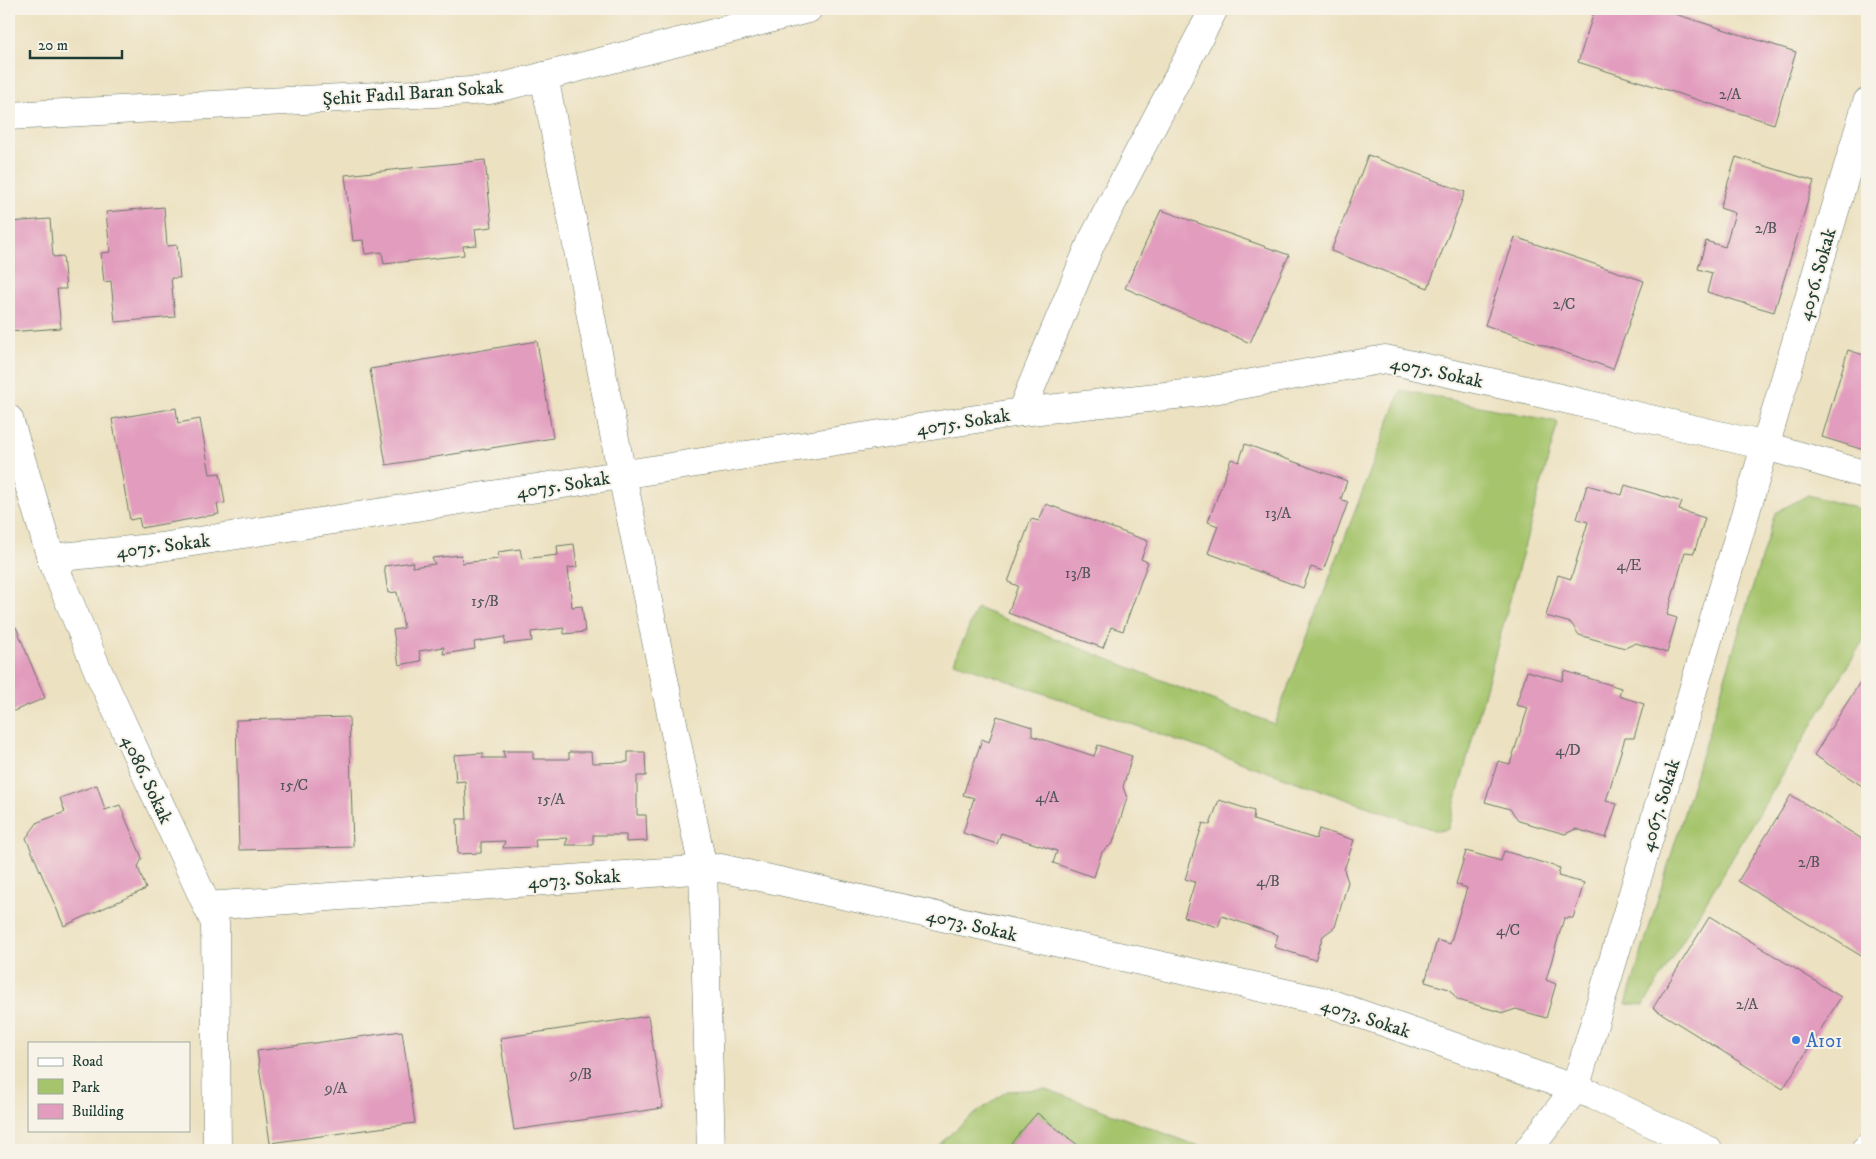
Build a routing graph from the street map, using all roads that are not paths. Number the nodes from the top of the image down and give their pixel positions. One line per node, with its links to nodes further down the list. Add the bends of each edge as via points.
1 (808, 9): 3 (street, Şehit Fadıl Baran Sokak)
2 (1214, 9): 6 (street, via 1091,243)
3 (544, 76): 5 (street, Şehit Fadıl Baran Sokak, via 490,90); 9 (street)
4 (1867, 102): 8 (street, 4056. Sokak)
5 (9, 116)
6 (1021, 412): 8 (street, 4075. Sokak, via 1202,392 1385,359); 9 (street, 4075. Sokak)
7 (9, 418): 11 (street, 4086. Sokak)
8 (1766, 446): 10 (street, 4075. Sokak); 14 (street, 4067. Sokak)
9 (622, 475): 11 (street, 4075. Sokak, via 161,547); 12 (street)
10 (1867, 475)
11 (51, 558): 13 (street, 4086. Sokak, via 99,673)
12 (703, 869): 13 (street, 4073. Sokak); 14 (street, 4073. Sokak, via 720,868 1326,1002); 16 (street)
13 (207, 906): 15 (street, 4086. Sokak, via 215,923)
14 (1575, 1089): 17 (street, 4067. Sokak); 18 (street, 4073. Sokak)
15 (217, 1150)
16 (710, 1150)
17 (1528, 1150)
18 (1708, 1150)

